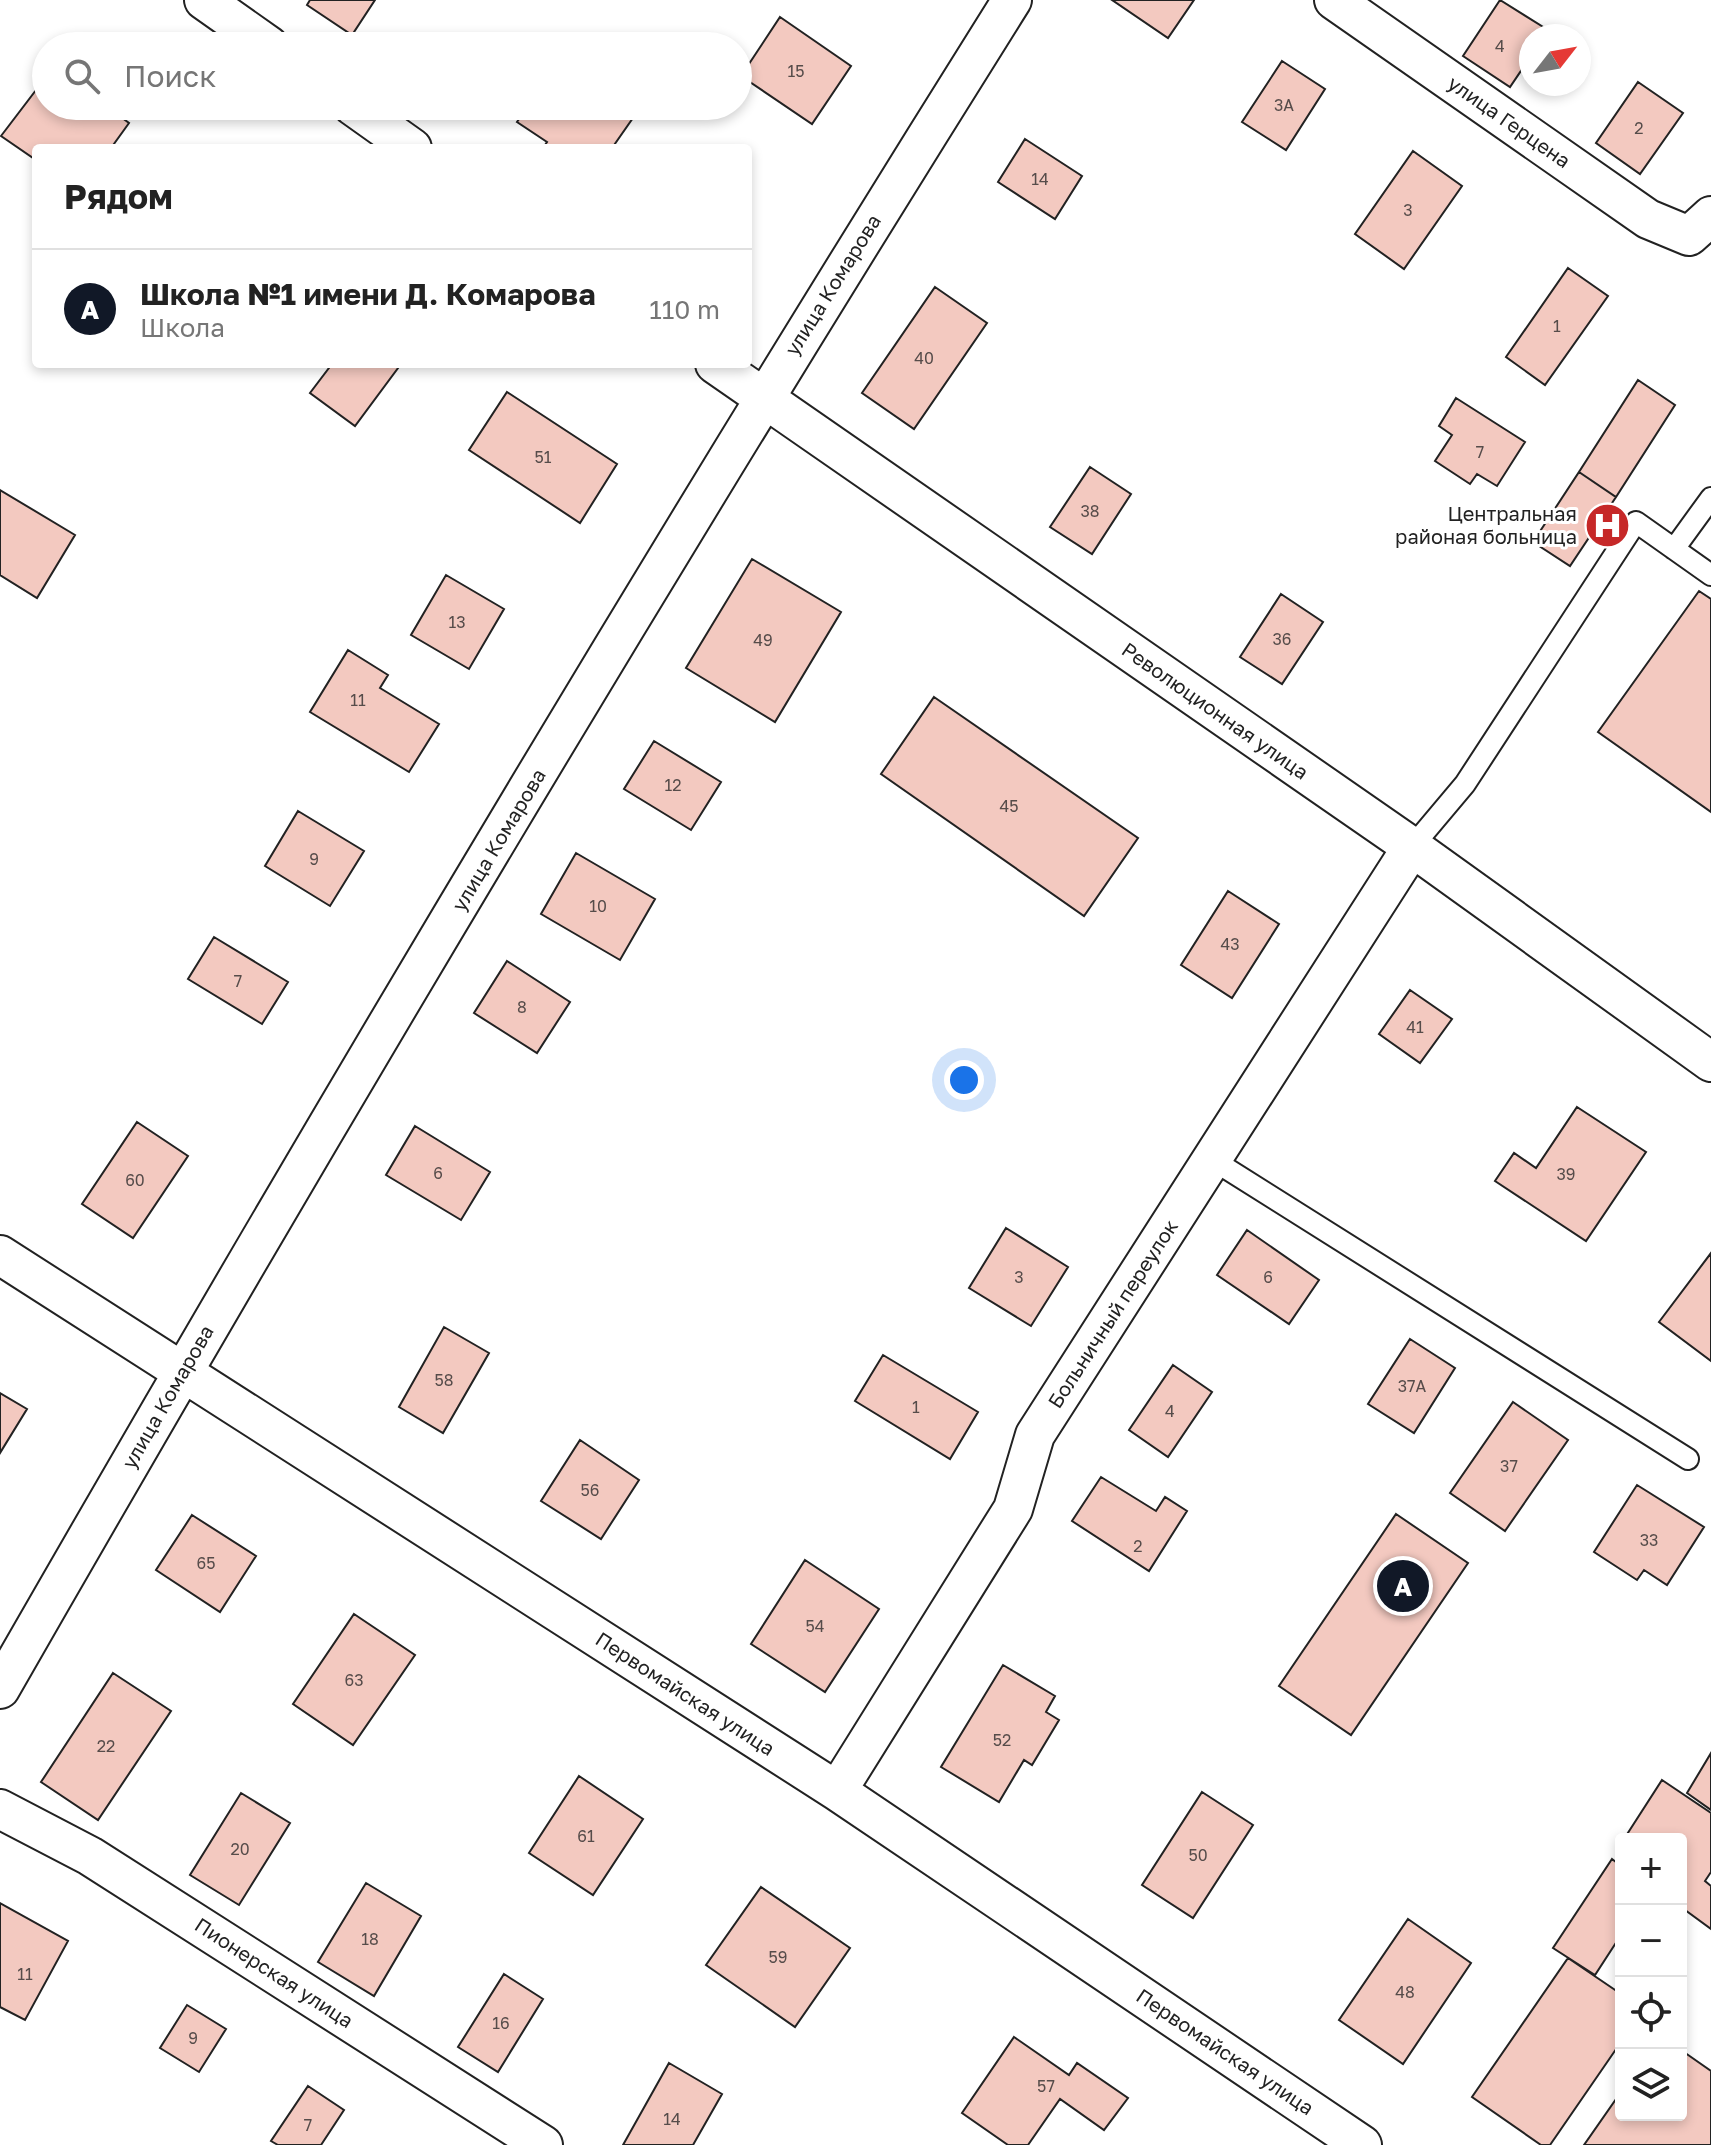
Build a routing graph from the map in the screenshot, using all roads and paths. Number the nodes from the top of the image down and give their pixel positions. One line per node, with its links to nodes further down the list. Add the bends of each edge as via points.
1 (204, 0): 4 (street)
2 (1012, 0): 9 (street, улица Комарова)
3 (1334, 0): 7 (street, улица Герцена, via 1648,219)
4 (249, 32)
5 (373, 120): 6 (street)
6 (406, 144)
7 (1700, 226)
8 (721, 368): 9 (street, Революционная улица)
9 (763, 397): 13 (street, Революционная улица); 17 (street, улица Комарова)
10 (1711, 498): 11 (lane)
11 (1674, 549): 12 (lane); 13 (lane, via 1636,522 1465,784)
12 (1711, 575)
13 (1412, 847): 14 (street, Революционная улица); 15 (street, Больничный переулок)
14 (1711, 1062)
15 (1213, 1160): 18 (lane); 20 (street, Больничный переулок, via 1035,1435 1013,1509)
16 (0, 1255): 17 (street, Первомайская улица)
17 (181, 1373): 19 (street, улица Комарова); 20 (street, Первомайская улица)
18 (1688, 1459)
19 (0, 1689)
20 (837, 1791): 23 (street, Первомайская улица)
21 (0, 1809): 22 (street, Пионерская улица, via 90,1856)
22 (543, 2145)
23 (1362, 2145)

